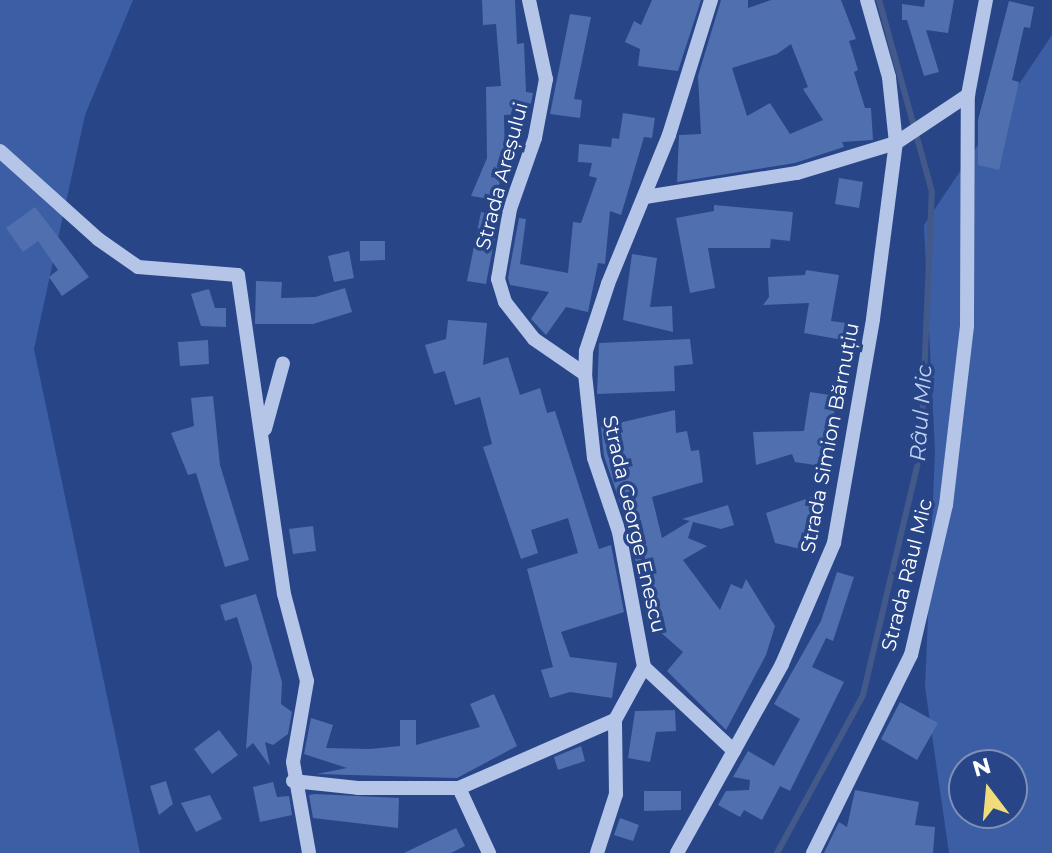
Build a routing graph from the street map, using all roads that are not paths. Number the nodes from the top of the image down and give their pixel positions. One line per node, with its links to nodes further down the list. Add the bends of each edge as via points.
1 (529, 0): 10 (street, Strada Areșului, via 546,79 535,138 510,209 498,279 505,302 534,339)
2 (711, 0): 8 (street, Strada George Enescu)
3 (867, 0): 6 (street, Strada Simion Bărnuțiu)
4 (986, 0): 5 (street, Strada Râul Mic)
5 (968, 95): 6 (street); 21 (street, Strada Râul Mic, via 966,341 946,505 911,655)
6 (902, 139): 8 (street, via 770,179); 14 (street, Strada Simion Bărnuțiu, via 834,543 782,664)
7 (0, 151): 11 (street, via 98,239 138,267 238,275)
8 (645, 197): 10 (street, Strada George Enescu, via 608,284 586,351)
9 (283, 363): 11 (street)
10 (585, 374): 12 (street, Strada George Enescu, via 594,458 619,532)
11 (264, 438): 15 (street, via 284,594 307,681)
12 (644, 667): 13 (street); 14 (street)
13 (615, 720): 16 (street); 19 (street, via 616,794)
14 (734, 751): 20 (street, Strada Simion Bărnuțiu)
15 (293, 781): 16 (street, via 358,788); 17 (street)
16 (459, 788): 18 (street)
17 (309, 853)
18 (489, 853)
19 (597, 853)
20 (677, 853)
21 (813, 853)

